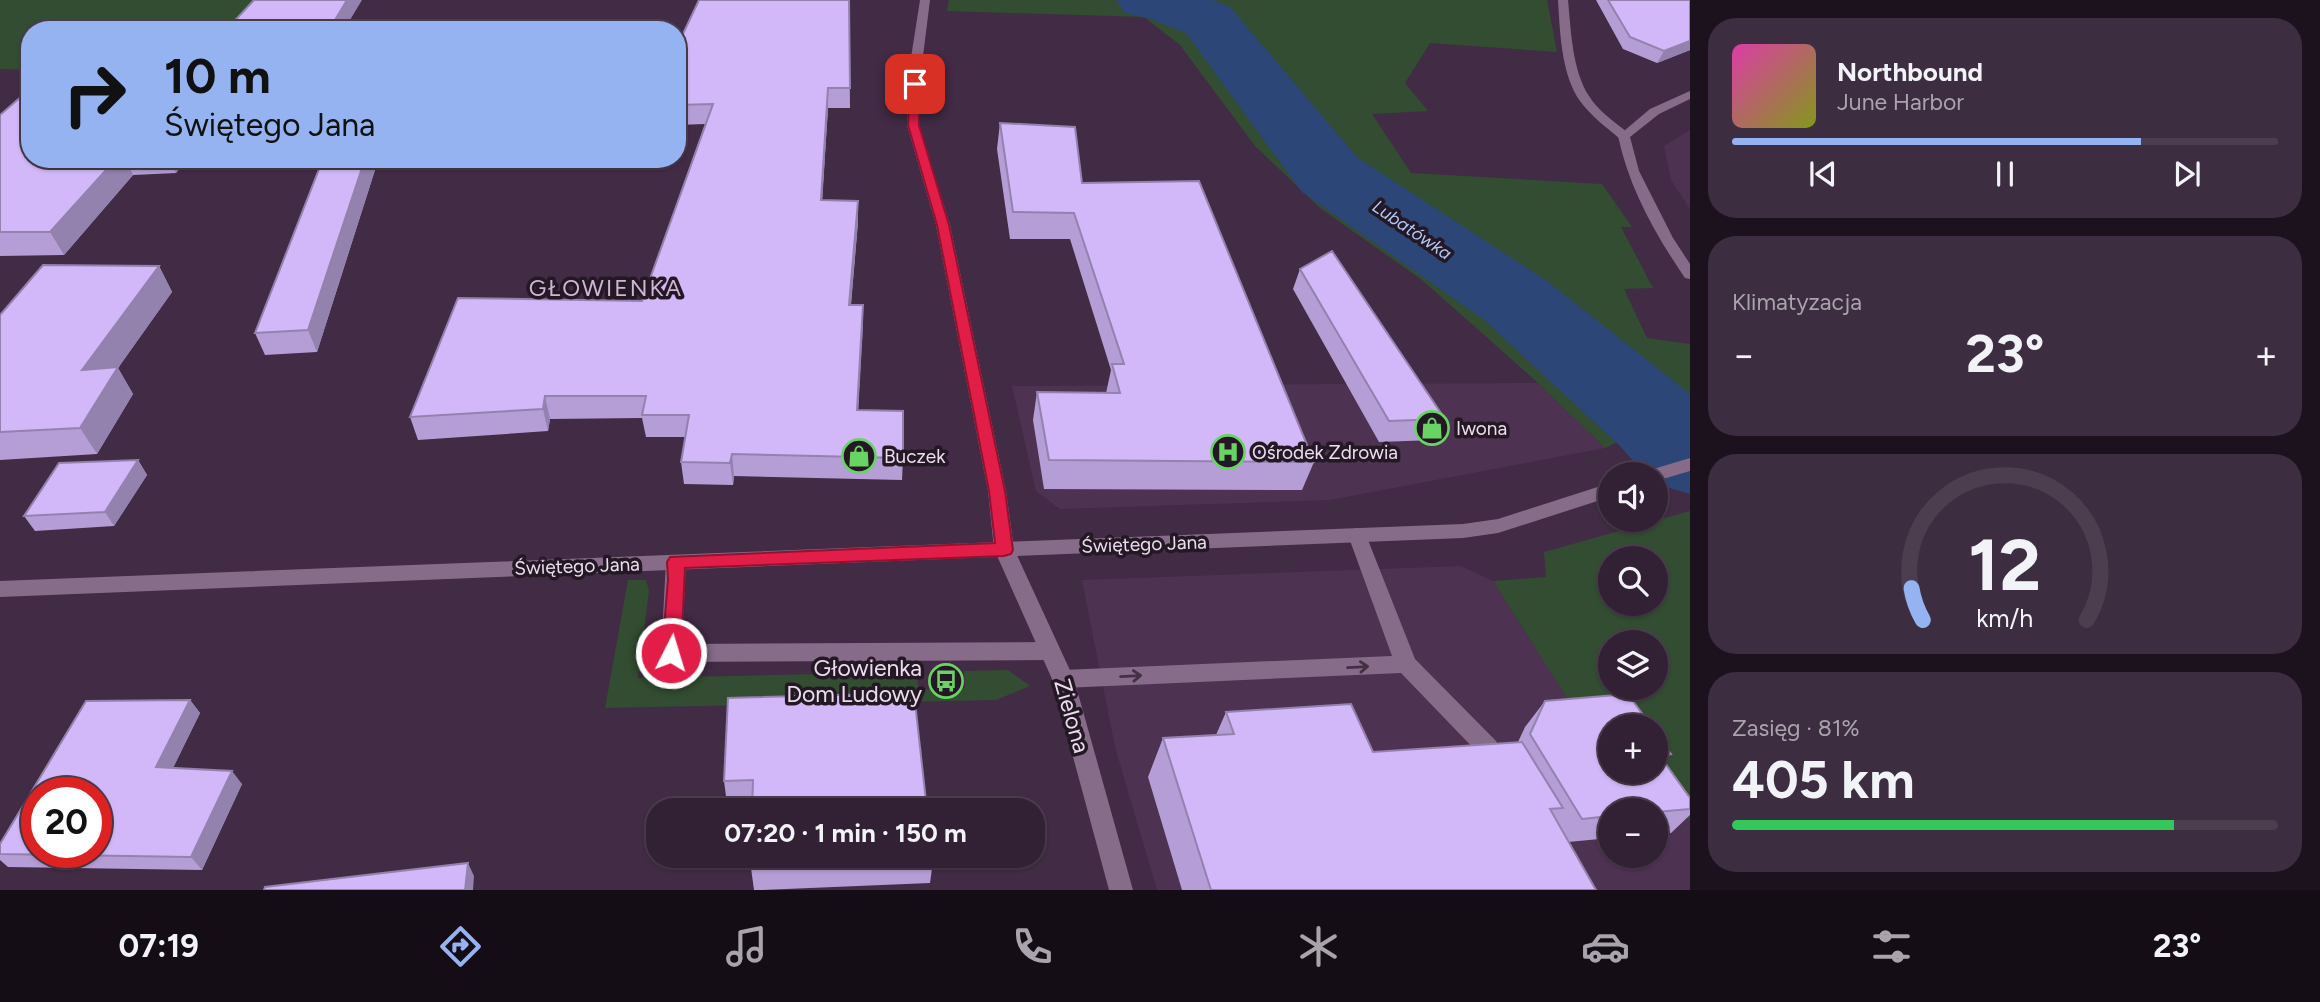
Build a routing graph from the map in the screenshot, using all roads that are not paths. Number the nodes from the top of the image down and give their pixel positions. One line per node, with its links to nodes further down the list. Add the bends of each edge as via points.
1 (925, 0): 10 (street, Zielona, via 914,125 943,225 997,491)
2 (1563, 0): 4 (street, via 1564,27 1581,96)
3 (1690, 95): 4 (street, via 1640,119)
4 (1624, 136): 5 (street, via 1632,171)
5 (1690, 275)
6 (1690, 464): 7 (street)
7 (1668, 471)
8 (1598, 494): 9 (street, Świętego Jana, via 1498,526)
9 (1357, 535): 10 (street, Świętego Jana); 14 (street)
10 (1004, 550): 11 (street, Świętego Jana); 13 (street, Zielona)
11 (676, 562): 12 (street, Świętego Jana); 13 (street, via 671,653)
12 (0, 589)
13 (1050, 651): 15 (street, Zielona)
14 (1406, 664): 15 (street, one-way to 14); 16 (street, via 1488,748)
15 (1063, 680): 17 (street, Zielona)
16 (1509, 783)
17 (1121, 890)

